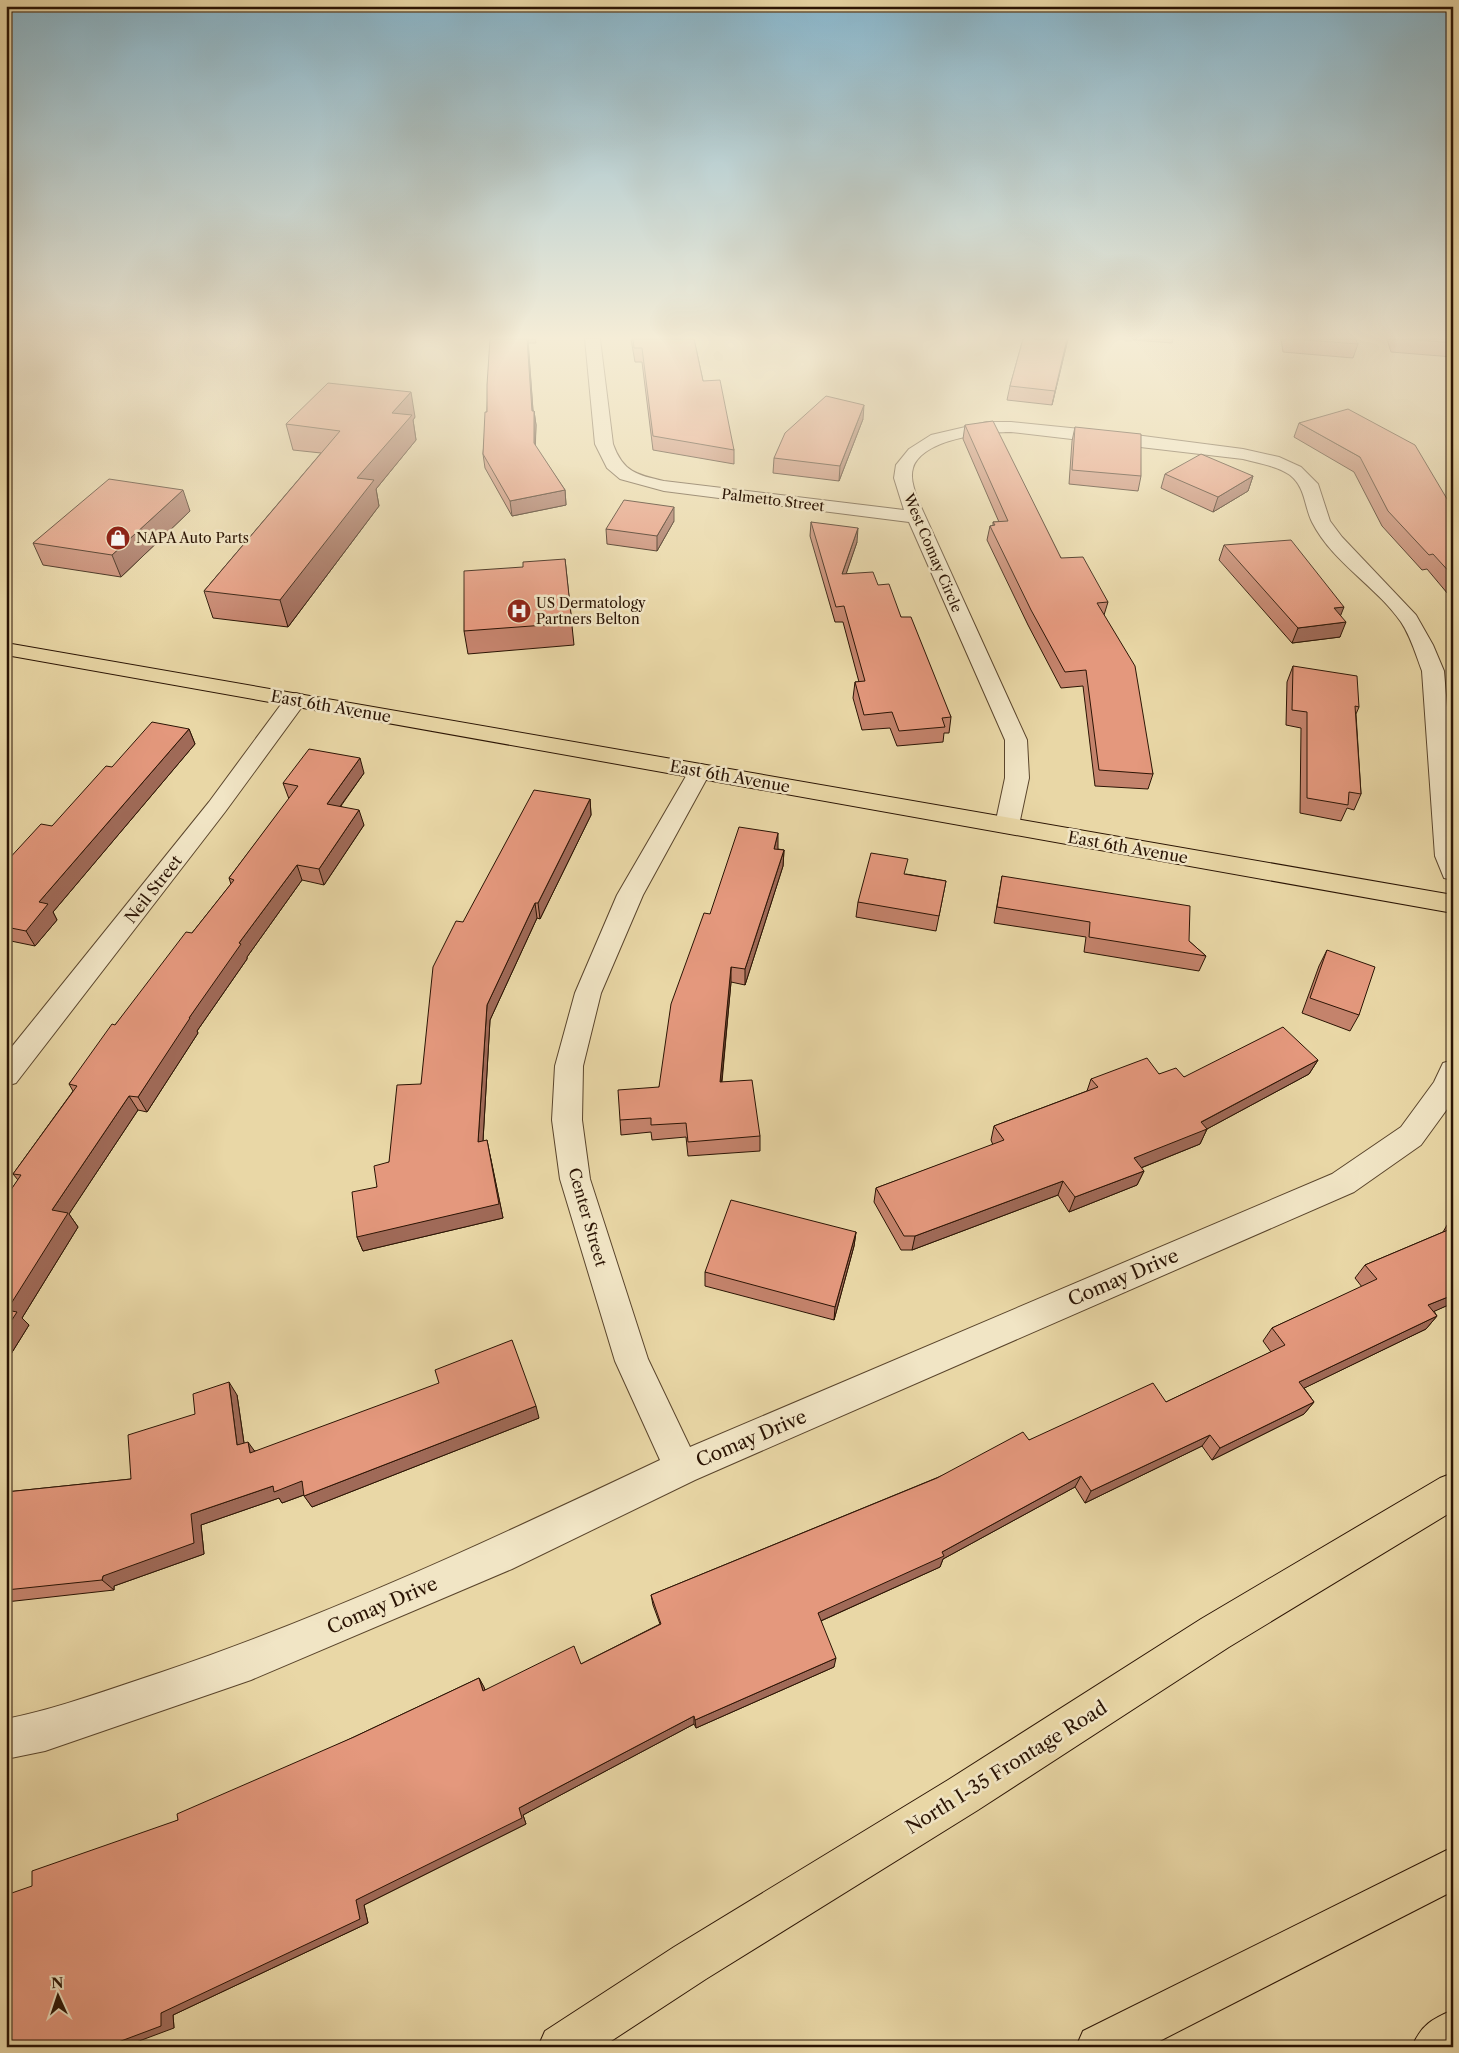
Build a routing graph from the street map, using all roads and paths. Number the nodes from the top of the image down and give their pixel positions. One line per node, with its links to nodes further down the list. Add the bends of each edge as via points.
1 (603, 435): 4 (street, Palmetto Street, via 608,458 614,468 625,475 664,486)
2 (951, 435): 4 (street, West Comay Circle, via 937,439 915,453 905,465 903,478)
3 (1091, 435): 9 (street, West Comay Circle, via 1256,456 1295,471 1309,484 1321,522 1335,541 1409,618 1433,671 1448,856)
4 (917, 517): 8 (street, West Comay Circle, via 1016,740 1017,778)
5 (6, 649): 6 (main road, East 6th Avenue)
6 (296, 700): 7 (main road, East 6th Avenue); 12 (street, Neil Street, via 217,807)
7 (700, 771): 8 (main road, East 6th Avenue); 13 (street, Center Street, via 630,895 588,993 569,1066 567,1120 575,1178 632,1361)
8 (1007, 825): 10 (main road, East 6th Avenue)
9 (1453, 872)
10 (1453, 904)
11 (1453, 1071): 13 (street, Comay Drive, via 1446,1088 1411,1136 1343,1183)
12 (6, 1075)
13 (682, 1468): 15 (street, Comay Drive, via 499,1556 236,1666 45,1731)
14 (1453, 1490): 18 (main road, North I-35 Frontage Road, via 1215,1633)
15 (6, 1739)
16 (1453, 1868): 19 (main road)
17 (1453, 2033): 20 (main road)
18 (560, 2047)
19 (1099, 2047)
20 (1435, 2047)

